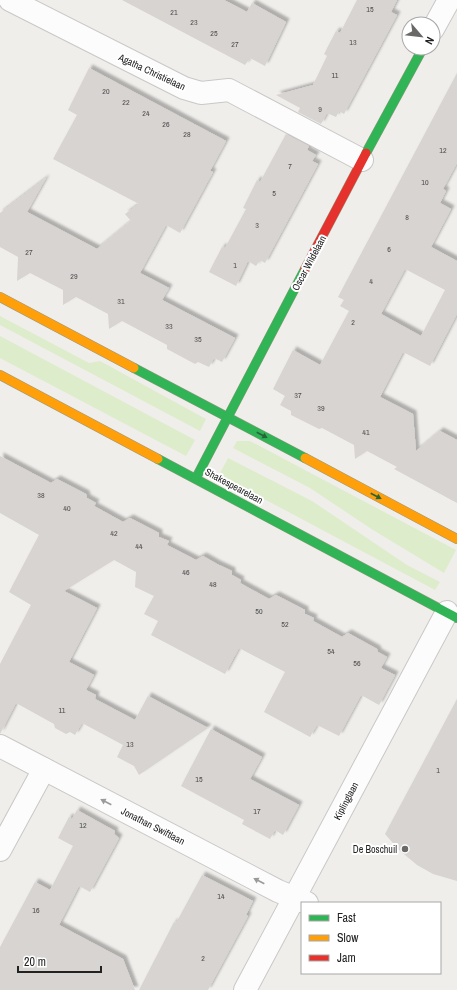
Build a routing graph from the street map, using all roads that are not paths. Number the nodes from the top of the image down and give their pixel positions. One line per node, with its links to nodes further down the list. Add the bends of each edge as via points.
1 (10, 0): 5 (street, Agatha Christielaan, via 184,88 201,93 228,90)
2 (449, 0): 3 (street)
3 (440, 16)
4 (419, 56): 5 (street, Oscar Wildelaan)
5 (362, 160): 8 (street, Oscar Wildelaan)
6 (0, 297): 8 (street)
7 (0, 375): 9 (street, Shakespearelaan)
8 (227, 416): 9 (street, Oscar Wildelaan); 10 (street, one-way to 10)
9 (196, 478): 11 (street, Shakespearelaan)
10 (457, 539)
11 (452, 615): 15 (street, Kiplinglaan)
12 (0, 746): 13 (street, Jonathan Swiftlaan)
13 (44, 769): 14 (street); 15 (street, Jonathan Swiftlaan, one-way to 13, via 278,891)
14 (0, 850)
15 (301, 900): 16 (street, Kiplinglaan)
16 (245, 990)

